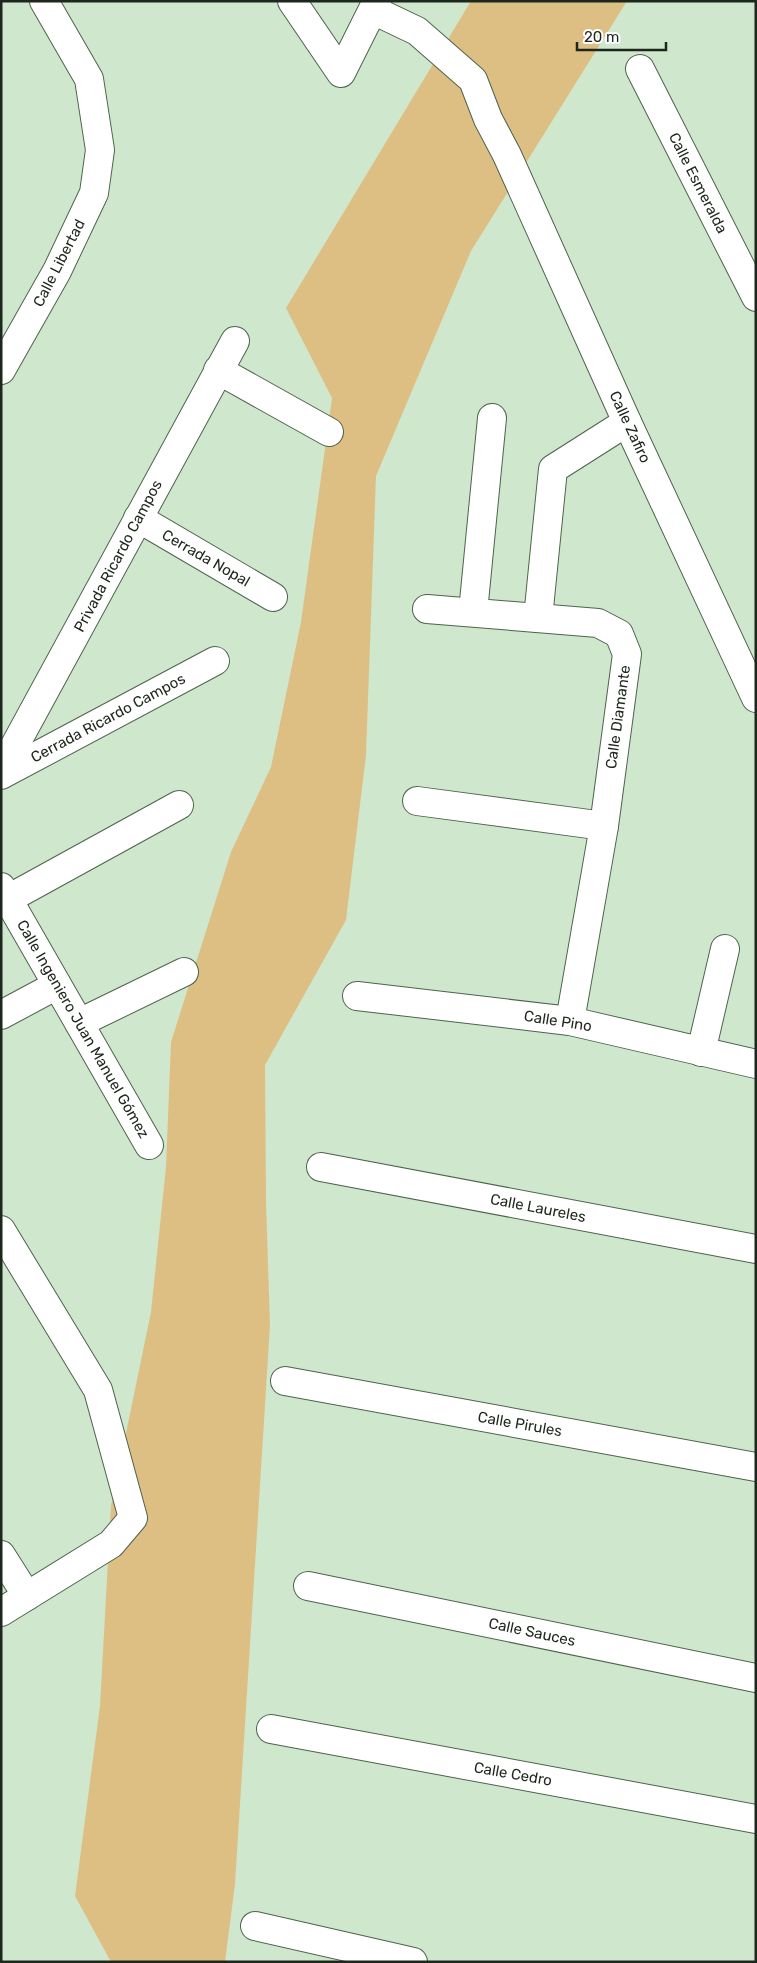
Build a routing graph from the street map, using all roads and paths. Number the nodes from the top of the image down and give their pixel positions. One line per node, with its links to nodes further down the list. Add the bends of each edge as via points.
1 (44, 1): 7 (street, Calle Libertad, via 89,79 100,150 94,193 57,271)
2 (292, 1): 3 (street, via 341,73)
3 (375, 6): 10 (street, Calle Zafiro, via 417,31 473,80)
4 (640, 69): 5 (street, Calle Esmeralda)
5 (756, 297)
6 (235, 341): 8 (street, Privada Ricardo Campos)
7 (1, 370)
8 (218, 370): 11 (street); 12 (street, Privada Ricardo Campos)
9 (492, 418): 15 (street)
10 (627, 422): 16 (street, via 553,470); 18 (street, Calle Zafiro)
11 (329, 432)
12 (138, 518): 13 (street, Cerrada Nopal); 19 (street, Privada Ricardo Campos)
13 (273, 597)
14 (427, 609): 15 (street, Calle Diamante)
15 (473, 612): 16 (street, Calle Diamante)
16 (538, 618): 23 (street, Calle Diamante, via 598,623 619,634 627,654)
17 (215, 661): 20 (street, Cerrada Ricardo Campos)
18 (756, 698)
19 (1, 770)
20 (1, 775)
21 (417, 802): 23 (street)
22 (179, 805): 24 (street)
23 (604, 826): 30 (street, Calle Diamante)
24 (4, 893): 27 (street, Calle Ingeniero Juan Manuel Gómez)
25 (725, 949): 32 (street)
26 (184, 972): 31 (street)
27 (57, 985): 29 (street); 31 (street, Calle Ingeniero Juan Manuel Gómez)
28 (357, 996): 30 (street, Calle Pino)
29 (1, 1015)
30 (570, 1020): 32 (street, Calle Pino)
31 (79, 1024): 34 (street, Calle Ingeniero Juan Manuel Gómez)
32 (701, 1052): 33 (street, Calle Pino)
33 (756, 1064)
34 (149, 1145)
35 (321, 1167): 37 (street, Calle Laureles)
36 (1, 1230): 42 (street, via 98,1390 133,1518 111,1544)
37 (756, 1249)
38 (285, 1381): 39 (street, Calle Pirules)
39 (756, 1467)
40 (1, 1555): 42 (street)
41 (308, 1586): 44 (street, Calle Sauces)
42 (27, 1596): 43 (street)
43 (1, 1612)
44 (756, 1678)
45 (271, 1729): 46 (street, Calle Cedro)
46 (756, 1819)
47 (255, 1926): 48 (street)
48 (413, 1962)

